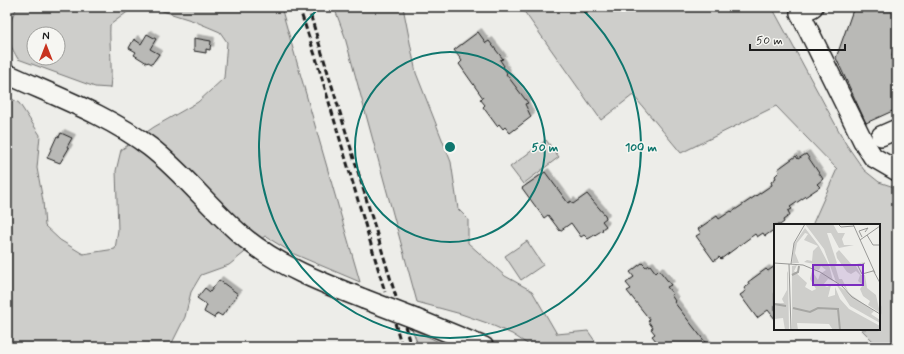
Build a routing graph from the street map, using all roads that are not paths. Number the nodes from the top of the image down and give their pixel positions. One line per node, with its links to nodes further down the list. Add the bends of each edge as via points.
1 (813, 7): 3 (street, via 800,13 863,141 873,157)
2 (7, 74): 4 (street, bridge, via 134,136 157,153 254,245 285,265)
3 (897, 171)
4 (484, 347)

